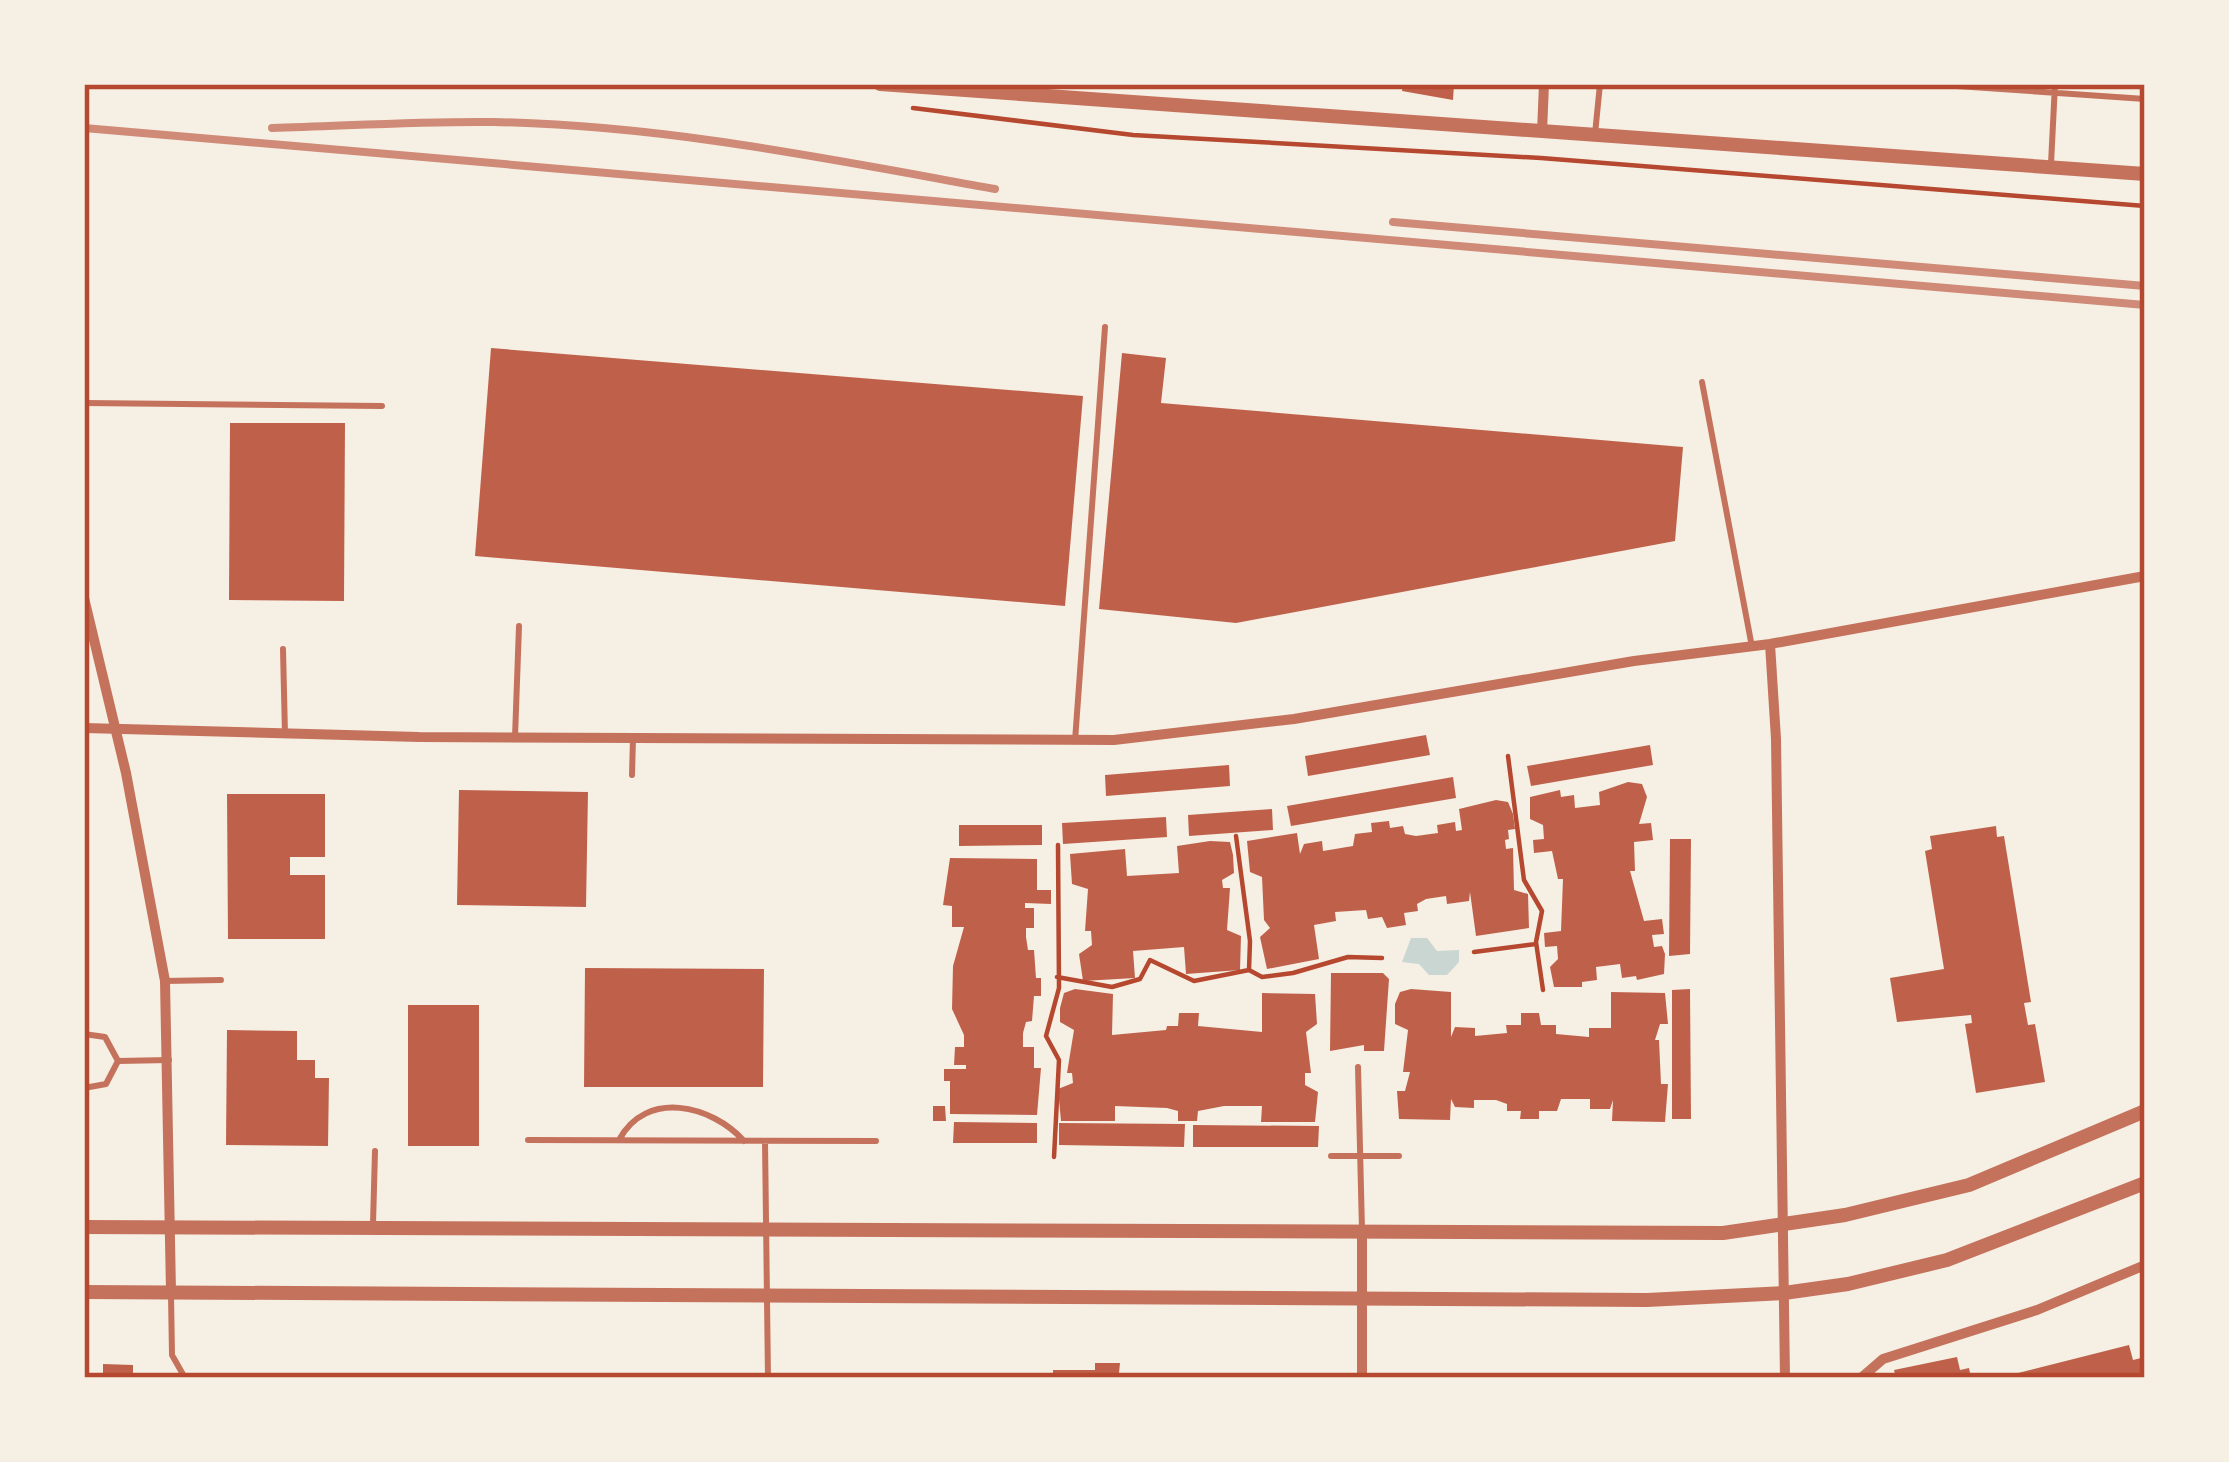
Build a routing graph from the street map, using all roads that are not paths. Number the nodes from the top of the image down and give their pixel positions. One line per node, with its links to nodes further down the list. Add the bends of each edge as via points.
1 (880, 84): 7 (street)
2 (1139, 84): 10 (lane)
3 (1544, 84): 11 (street)
4 (1600, 84): 12 (lane)
5 (1927, 84): 8 (lane)
6 (2055, 84): 8 (lane)
7 (902, 85): 10 (street)
8 (2055, 94): 9 (lane); 13 (lane)
9 (2145, 99)
10 (1134, 105): 11 (street)
11 (1542, 132): 12 (street)
12 (1594, 135): 13 (street)
13 (2051, 168): 14 (street)
14 (2145, 174)
15 (1105, 327): 30 (lane)
16 (1702, 382): 23 (lane)
17 (84, 403): 18 (lane)
18 (382, 406)
19 (2145, 576): 22 (street)
20 (84, 598): 26 (street)
21 (519, 626): 28 (lane)
22 (1770, 644): 23 (street); 51 (street)
23 (1753, 646): 30 (street, via 1248,725)
24 (283, 649): 27 (lane)
25 (84, 728): 26 (street)
26 (114, 729): 27 (street); 33 (street)
27 (285, 735): 28 (street)
28 (515, 737): 29 (street)
29 (633, 738): 30 (street); 31 (lane)
30 (1075, 741)
31 (632, 775)
32 (221, 980): 33 (lane)
33 (165, 981): 35 (street)
34 (84, 1034): 36 (lane, via 105,1037)
35 (170, 1060): 36 (lane); 50 (street)
36 (118, 1061): 38 (lane, via 106,1084)
37 (1358, 1066): 47 (lane)
38 (84, 1088)
39 (2145, 1111): 51 (street, via 1969,1184)
40 (528, 1140): 41 (lane)
41 (619, 1140): 42 (lane); 42 (lane, via 646,1113 678,1105 725,1120)
42 (744, 1141): 43 (lane)
43 (765, 1141): 44 (lane); 54 (lane)
44 (876, 1141)
45 (375, 1151): 53 (lane)
46 (1331, 1156): 47 (lane)
47 (1360, 1156): 48 (lane); 55 (lane)
48 (1399, 1156)
49 (2145, 1184): 59 (street, via 1947,1260)
50 (172, 1225): 52 (street); 53 (street); 58 (street)
51 (1783, 1225): 55 (street, via 1723,1233); 59 (street)
52 (84, 1227)
53 (373, 1228): 54 (street)
54 (766, 1230): 55 (street); 60 (lane)
55 (1362, 1234): 61 (street)
56 (2145, 1265): 66 (street, via 1883,1359)
57 (84, 1292): 58 (street)
58 (171, 1292): 60 (street); 62 (lane, via 172,1355)
59 (1784, 1294): 61 (street); 65 (street)
60 (768, 1296): 61 (street); 63 (lane)
61 (1364, 1298): 64 (street)
62 (185, 1378)
63 (768, 1378)
64 (1362, 1378)
65 (1785, 1378)
66 (1861, 1378)

